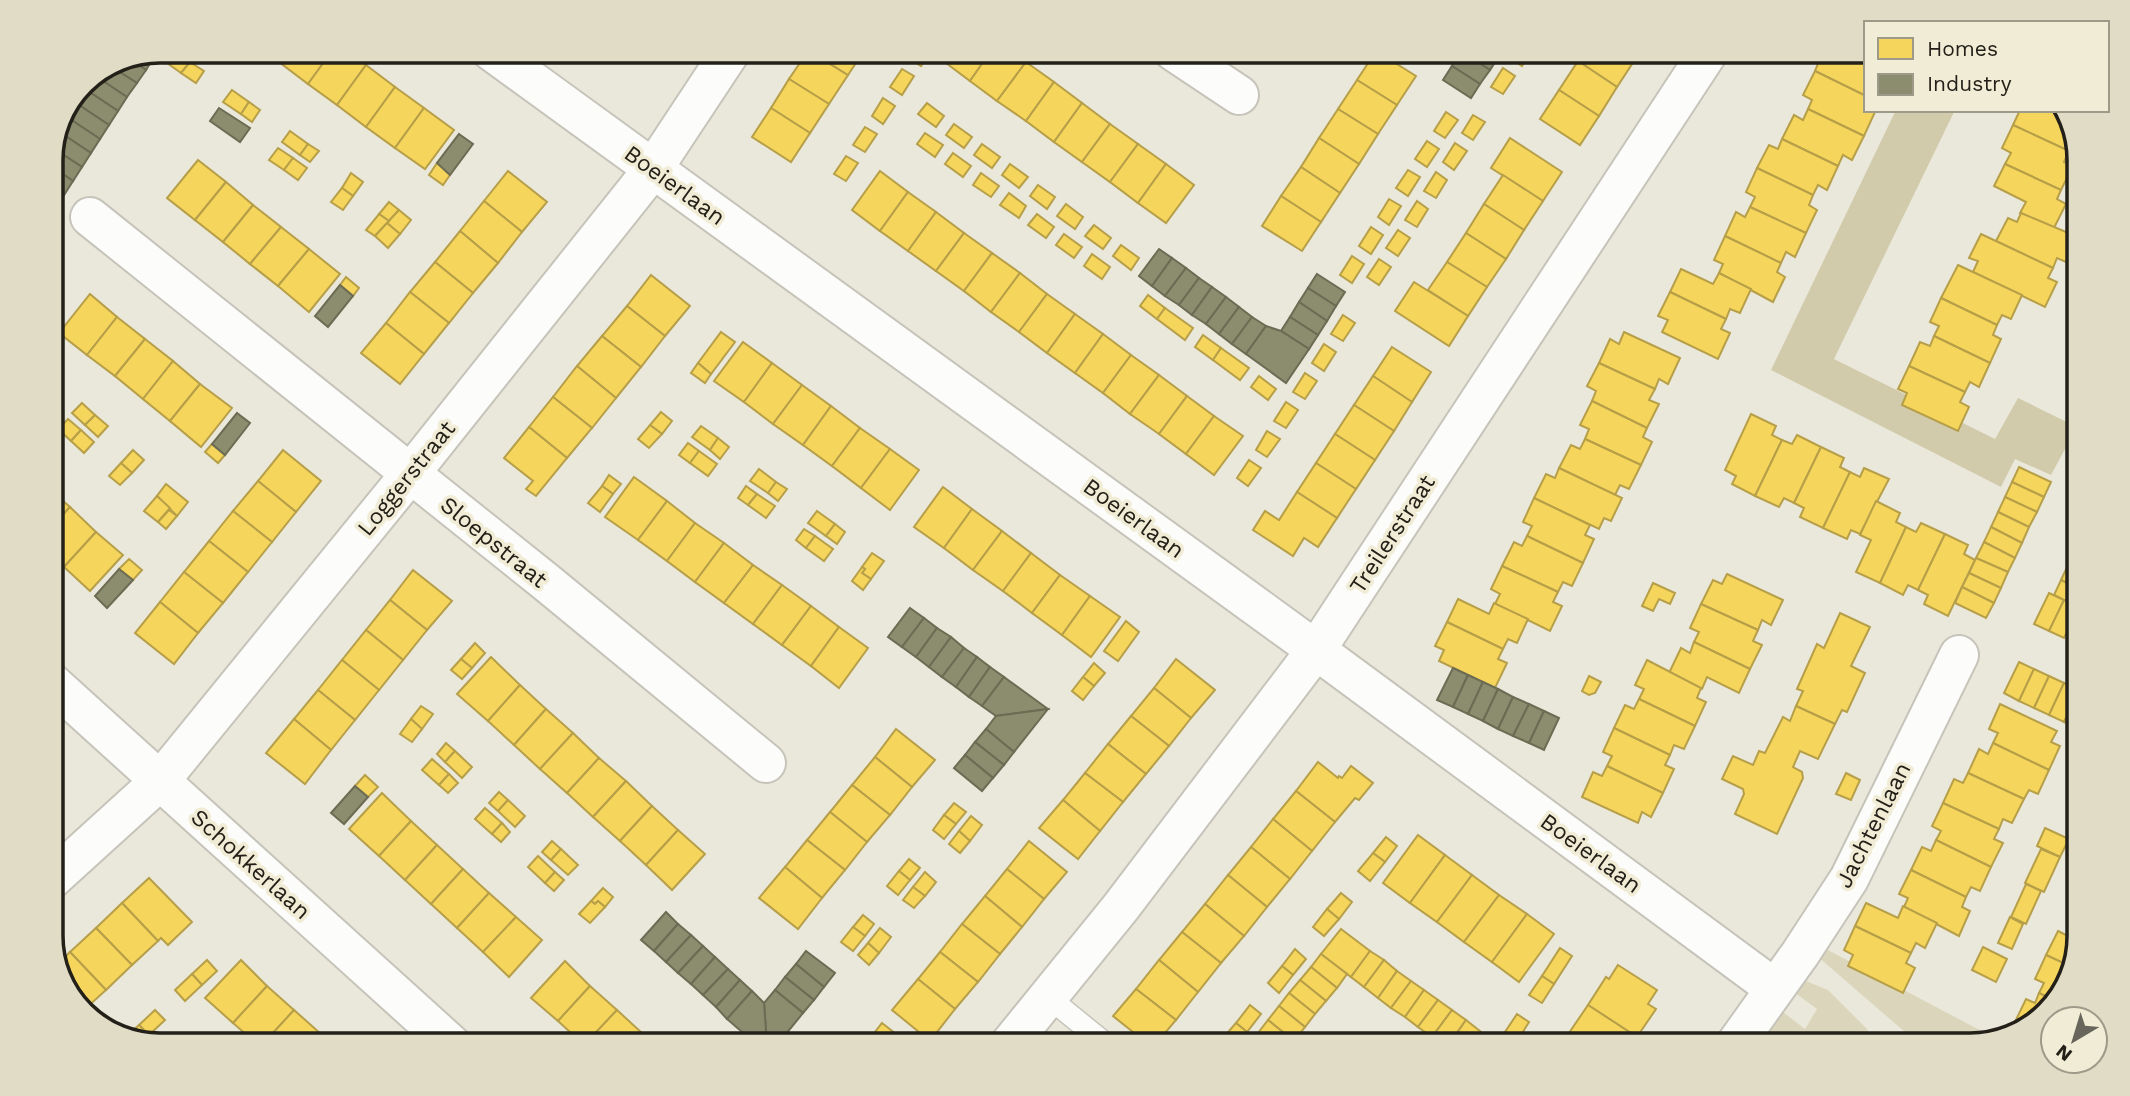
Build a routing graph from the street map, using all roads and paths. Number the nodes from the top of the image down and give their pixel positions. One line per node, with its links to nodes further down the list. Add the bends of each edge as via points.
1 (507, 63): 6 (street, Boeierlaan)
2 (723, 63): 6 (street, Loggerstraat)
3 (1191, 63): 5 (street)
4 (1701, 63): 9 (street, Treilerstraat)
5 (1238, 95)
6 (653, 169): 8 (street, Loggerstraat); 9 (street, Boeierlaan)
7 (90, 217): 8 (street, Sloepstraat)
8 (410, 474): 12 (street, Sloepstraat); 13 (street, Loggerstraat)
9 (1316, 650): 15 (street, Boeierlaan); 16 (street, Treilerstraat)
10 (1959, 654): 15 (street, Jachtenlaan, via 1849,878)
11 (63, 693): 13 (street, Schokkerlaan)
12 (766, 763)
13 (160, 781): 14 (street, Loggerstraat); 17 (street, Schokkerlaan)
14 (63, 869)
15 (1774, 988): 20 (street, Jachtenlaan)
16 (1048, 998): 18 (street, Treilerstraat); 19 (lane)
17 (439, 1033)
18 (1019, 1033)
19 (1092, 1033)
20 (1742, 1033)

